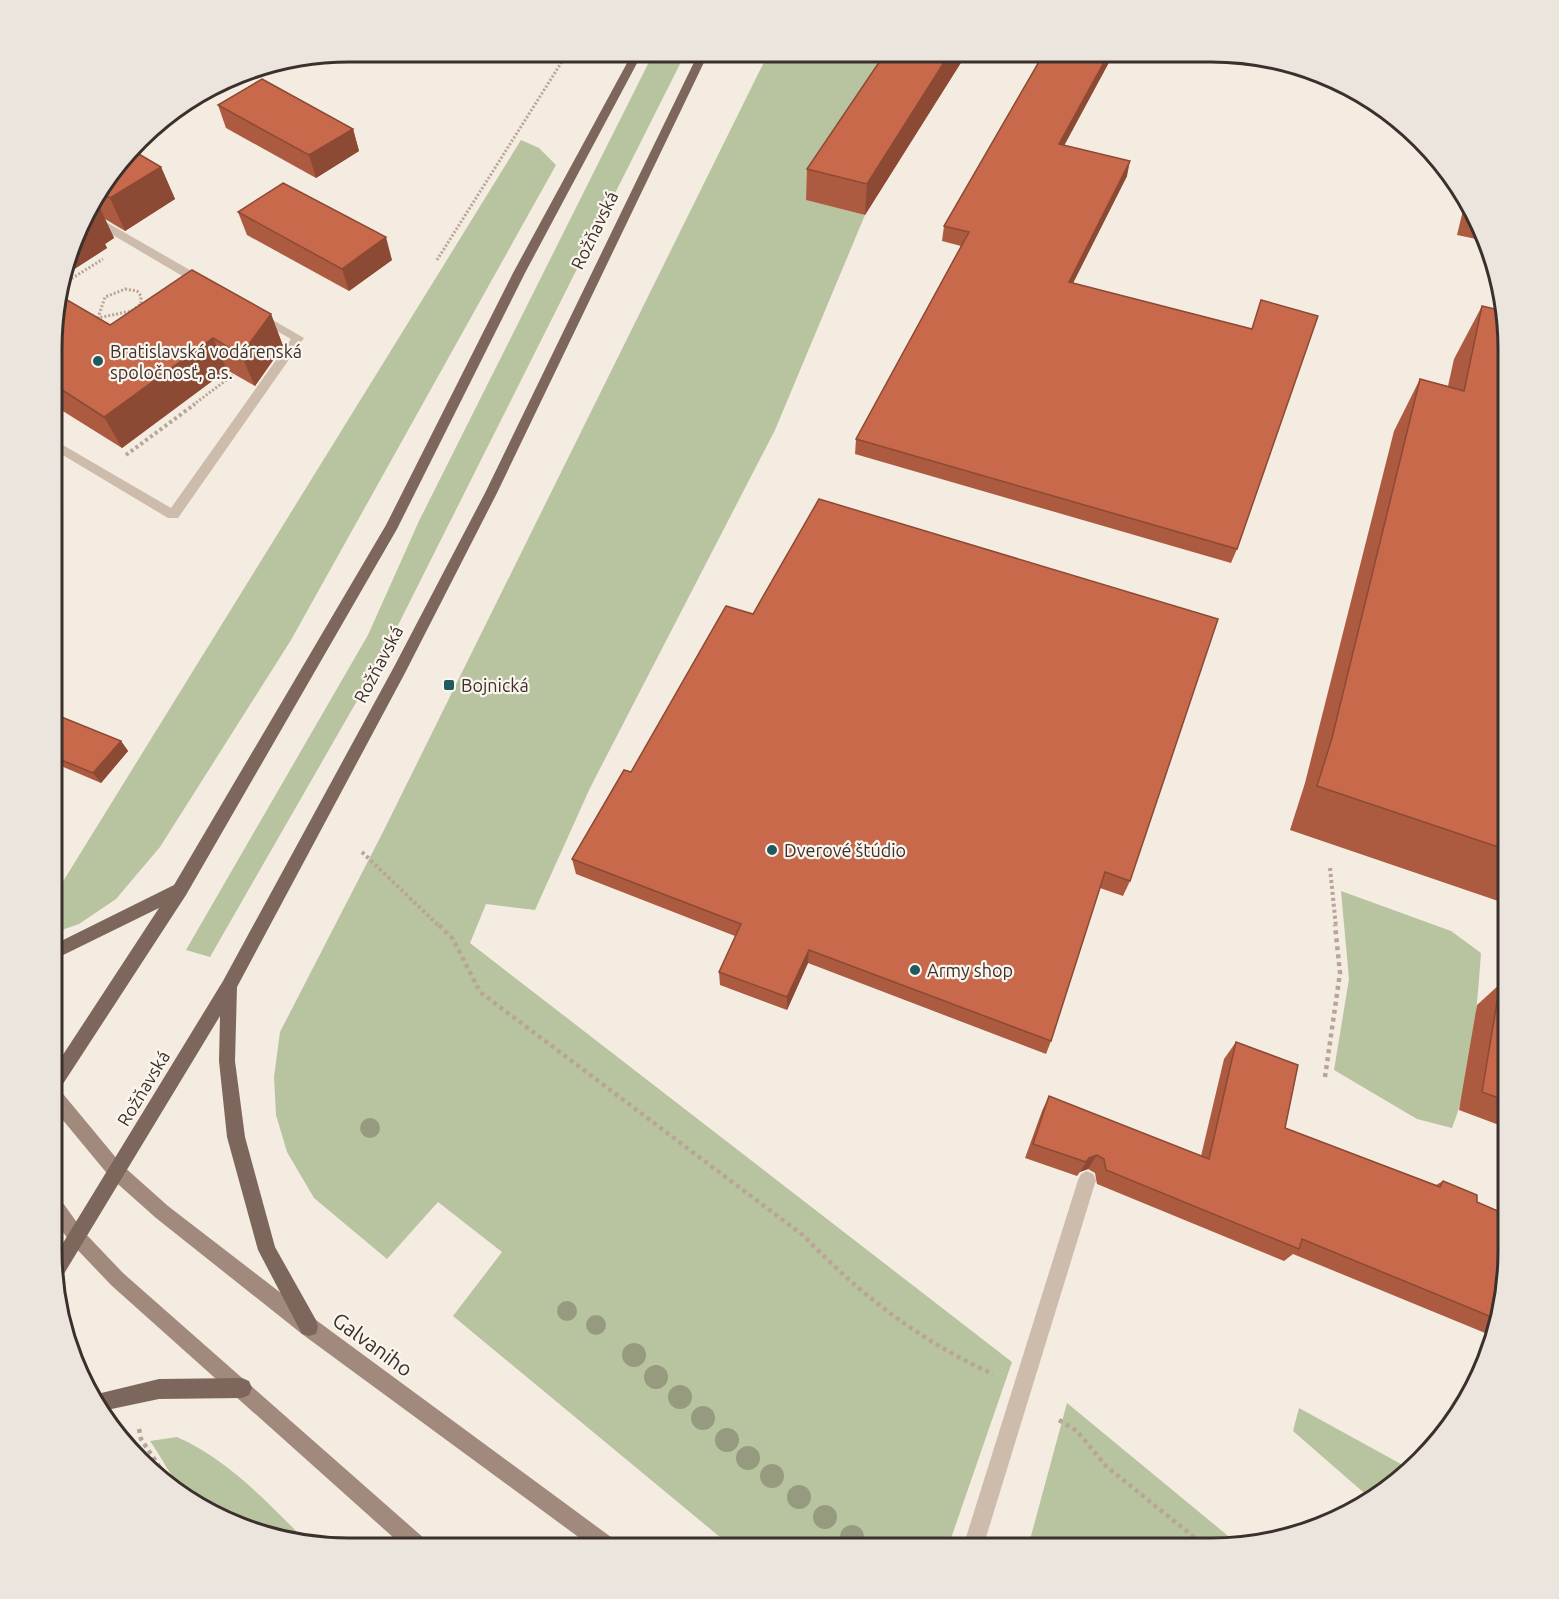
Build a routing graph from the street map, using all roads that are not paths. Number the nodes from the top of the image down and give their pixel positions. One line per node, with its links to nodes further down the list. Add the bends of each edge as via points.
1 (633, 62): 7 (main road, via 519,273 392,526)
2 (699, 62): 9 (main road, Rožňavská, via 491,493)
3 (93, 218): 4 (lane)
4 (218, 292)
5 (248, 309): 6 (lane, via 298,338 173,515)
6 (62, 449)
7 (180, 890): 8 (main road); 10 (main road)
8 (62, 949)
9 (229, 986): 12 (main road, Rožňavská); 17 (main road, via 227,1061 236,1137 267,1250)
10 (62, 1070)
11 (62, 1107): 12 (main road, Galvaniho)
12 (116, 1171): 15 (main road, Rožňavská); 17 (main road, Galvaniho)
13 (1087, 1180): 22 (lane)
14 (62, 1217): 15 (main road)
15 (77, 1237): 16 (main road, Rožňavská); 18 (main road, via 117,1279)
16 (62, 1261)
17 (309, 1327): 21 (main road, Galvaniho)
18 (242, 1388): 19 (main road, via 159,1389); 20 (main road)
19 (105, 1401)
20 (409, 1538)
21 (596, 1538)
22 (976, 1538)

